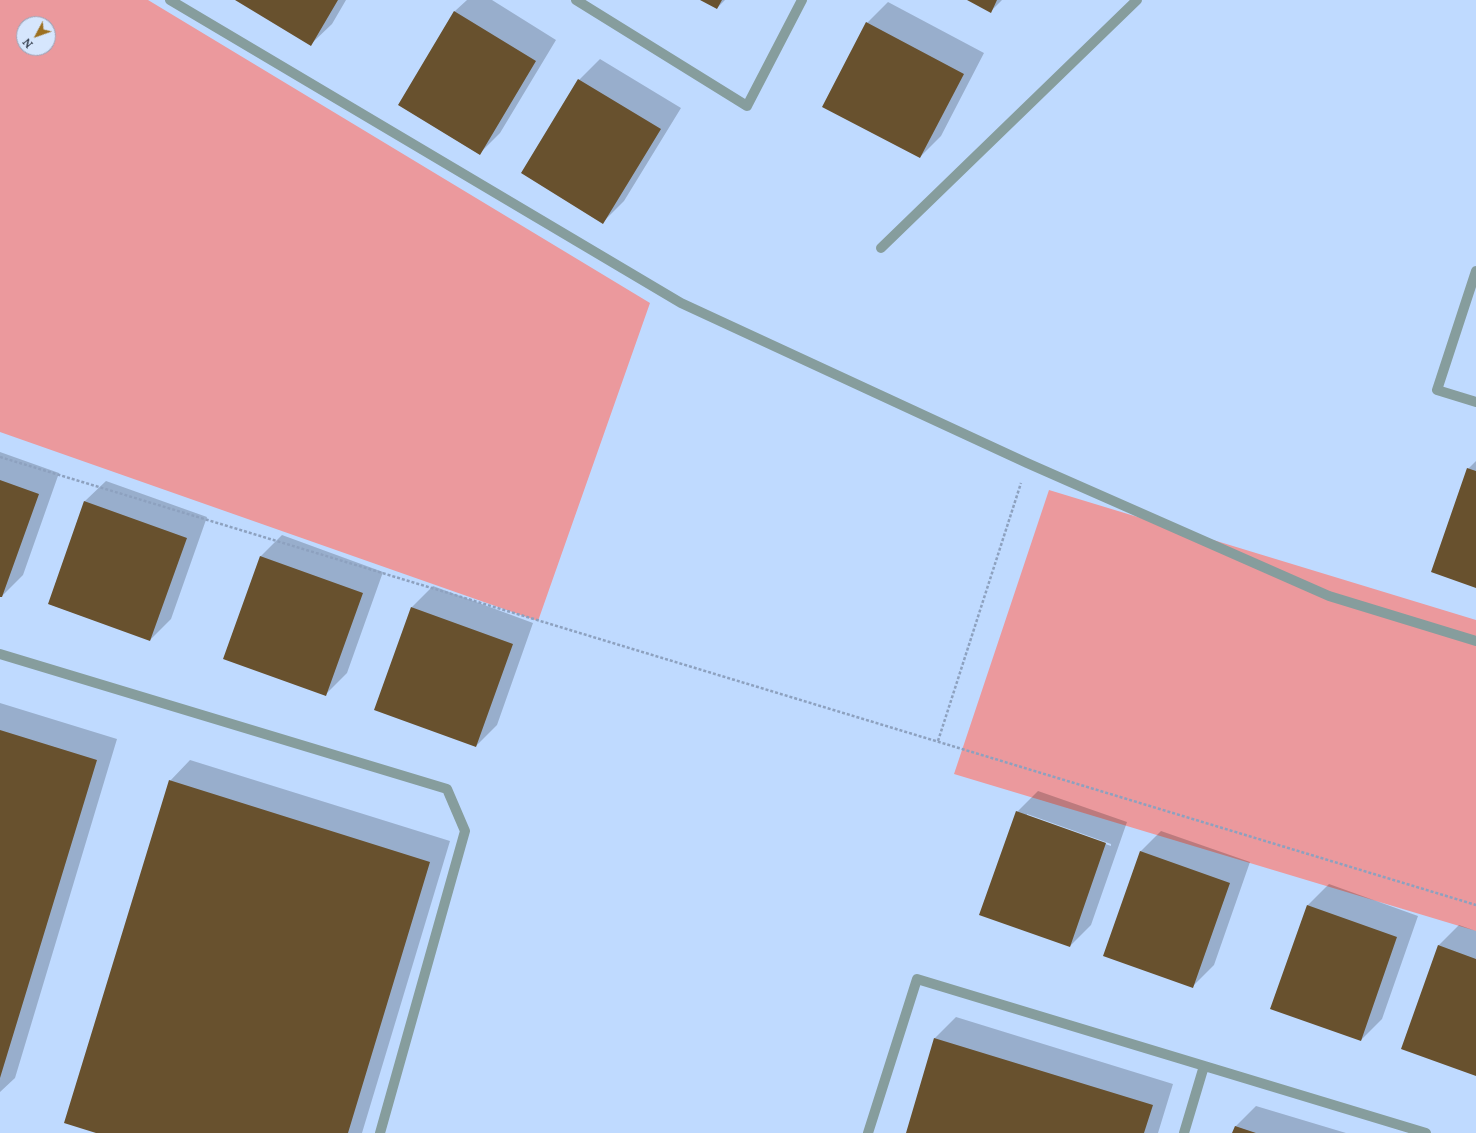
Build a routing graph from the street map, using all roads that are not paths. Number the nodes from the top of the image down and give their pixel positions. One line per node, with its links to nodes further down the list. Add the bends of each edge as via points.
1 (170, 0): 8 (street, via 681,303 1027,463 1329,596)
2 (576, 0): 3 (street, via 747,106)
3 (802, 0)
4 (1137, 0): 5 (street)
5 (881, 248)
6 (1476, 271): 7 (street, via 1437,390)
7 (1476, 402)
8 (1476, 641)
9 (0, 654): 11 (street, via 447,789 466,831)
10 (1204, 1066): 12 (street, via 917,979); 13 (street); 14 (street)
11 (380, 1133)
12 (868, 1133)
13 (1184, 1133)
14 (1426, 1133)

